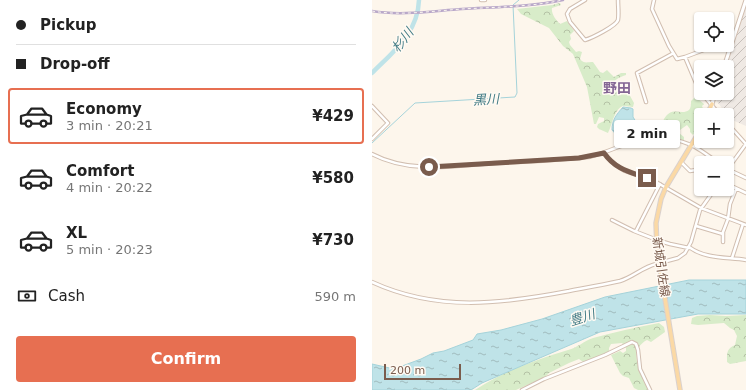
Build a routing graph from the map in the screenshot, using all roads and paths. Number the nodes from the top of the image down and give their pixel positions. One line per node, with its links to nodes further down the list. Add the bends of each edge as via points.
1 (481, 0): 2 (street)
2 (485, 0)
3 (585, 0): 4 (street, via 570,9 567,14 570,22 586,40 616,22)
4 (618, 0)
5 (654, 0): 9 (street, via 652,9)
6 (746, 0): 7 (street)
7 (734, 39)
8 (698, 52): 10 (street)
9 (672, 54): 10 (street, via 677,59); 12 (street, via 637,73)
10 (685, 57): 13 (street, via 697,88)
11 (713, 100): 13 (street)
12 (646, 102)
13 (712, 104): 15 (main road); 16 (street)
14 (372, 106): 18 (street, via 388,123)
15 (710, 108)
16 (715, 108)
17 (734, 131): 20 (street)
18 (372, 139)
19 (694, 142): 21 (main road, 新城引佐線)
20 (746, 144): 25 (street)
21 (692, 146): 22 (street, via 654,138 639,140); 24 (street); 26 (main road, 新城引佐線)
22 (604, 153): 23 (street, via 589,157 429,167 398,164); 30 (street, via 625,171)
23 (372, 154)
24 (707, 156)
25 (734, 160)
26 (681, 162): 27 (street, via 690,171); 31 (main road, 新城引佐線)
27 (694, 170)
28 (734, 172): 29 (street)
29 (746, 178)
30 (660, 184): 31 (street); 40 (street)
31 (666, 187): 35 (street); 53 (main road, 新城引佐線, via 656,223 657,250)
32 (736, 189): 33 (street); 36 (street)
33 (746, 193)
34 (710, 196): 35 (street)
35 (701, 208): 36 (street); 39 (street)
36 (728, 219): 38 (street); 41 (street)
37 (612, 220): 40 (street)
38 (745, 224): 46 (street)
39 (696, 226): 41 (street); 45 (street)
40 (636, 231): 42 (street)
41 (723, 234): 44 (street)
42 (652, 238)
43 (660, 241): 45 (street)
44 (723, 242)
45 (689, 247): 46 (street, via 711,256); 48 (street, via 682,257)
46 (732, 258): 47 (street)
47 (746, 260)
48 (663, 262)
49 (656, 264): 50 (street, via 620,281 543,296 486,303 457,303 420,298 404,295)
50 (372, 282)
51 (522, 390): 52 (street, via 632,342 636,344 640,369)
52 (650, 390)
53 (680, 390)

